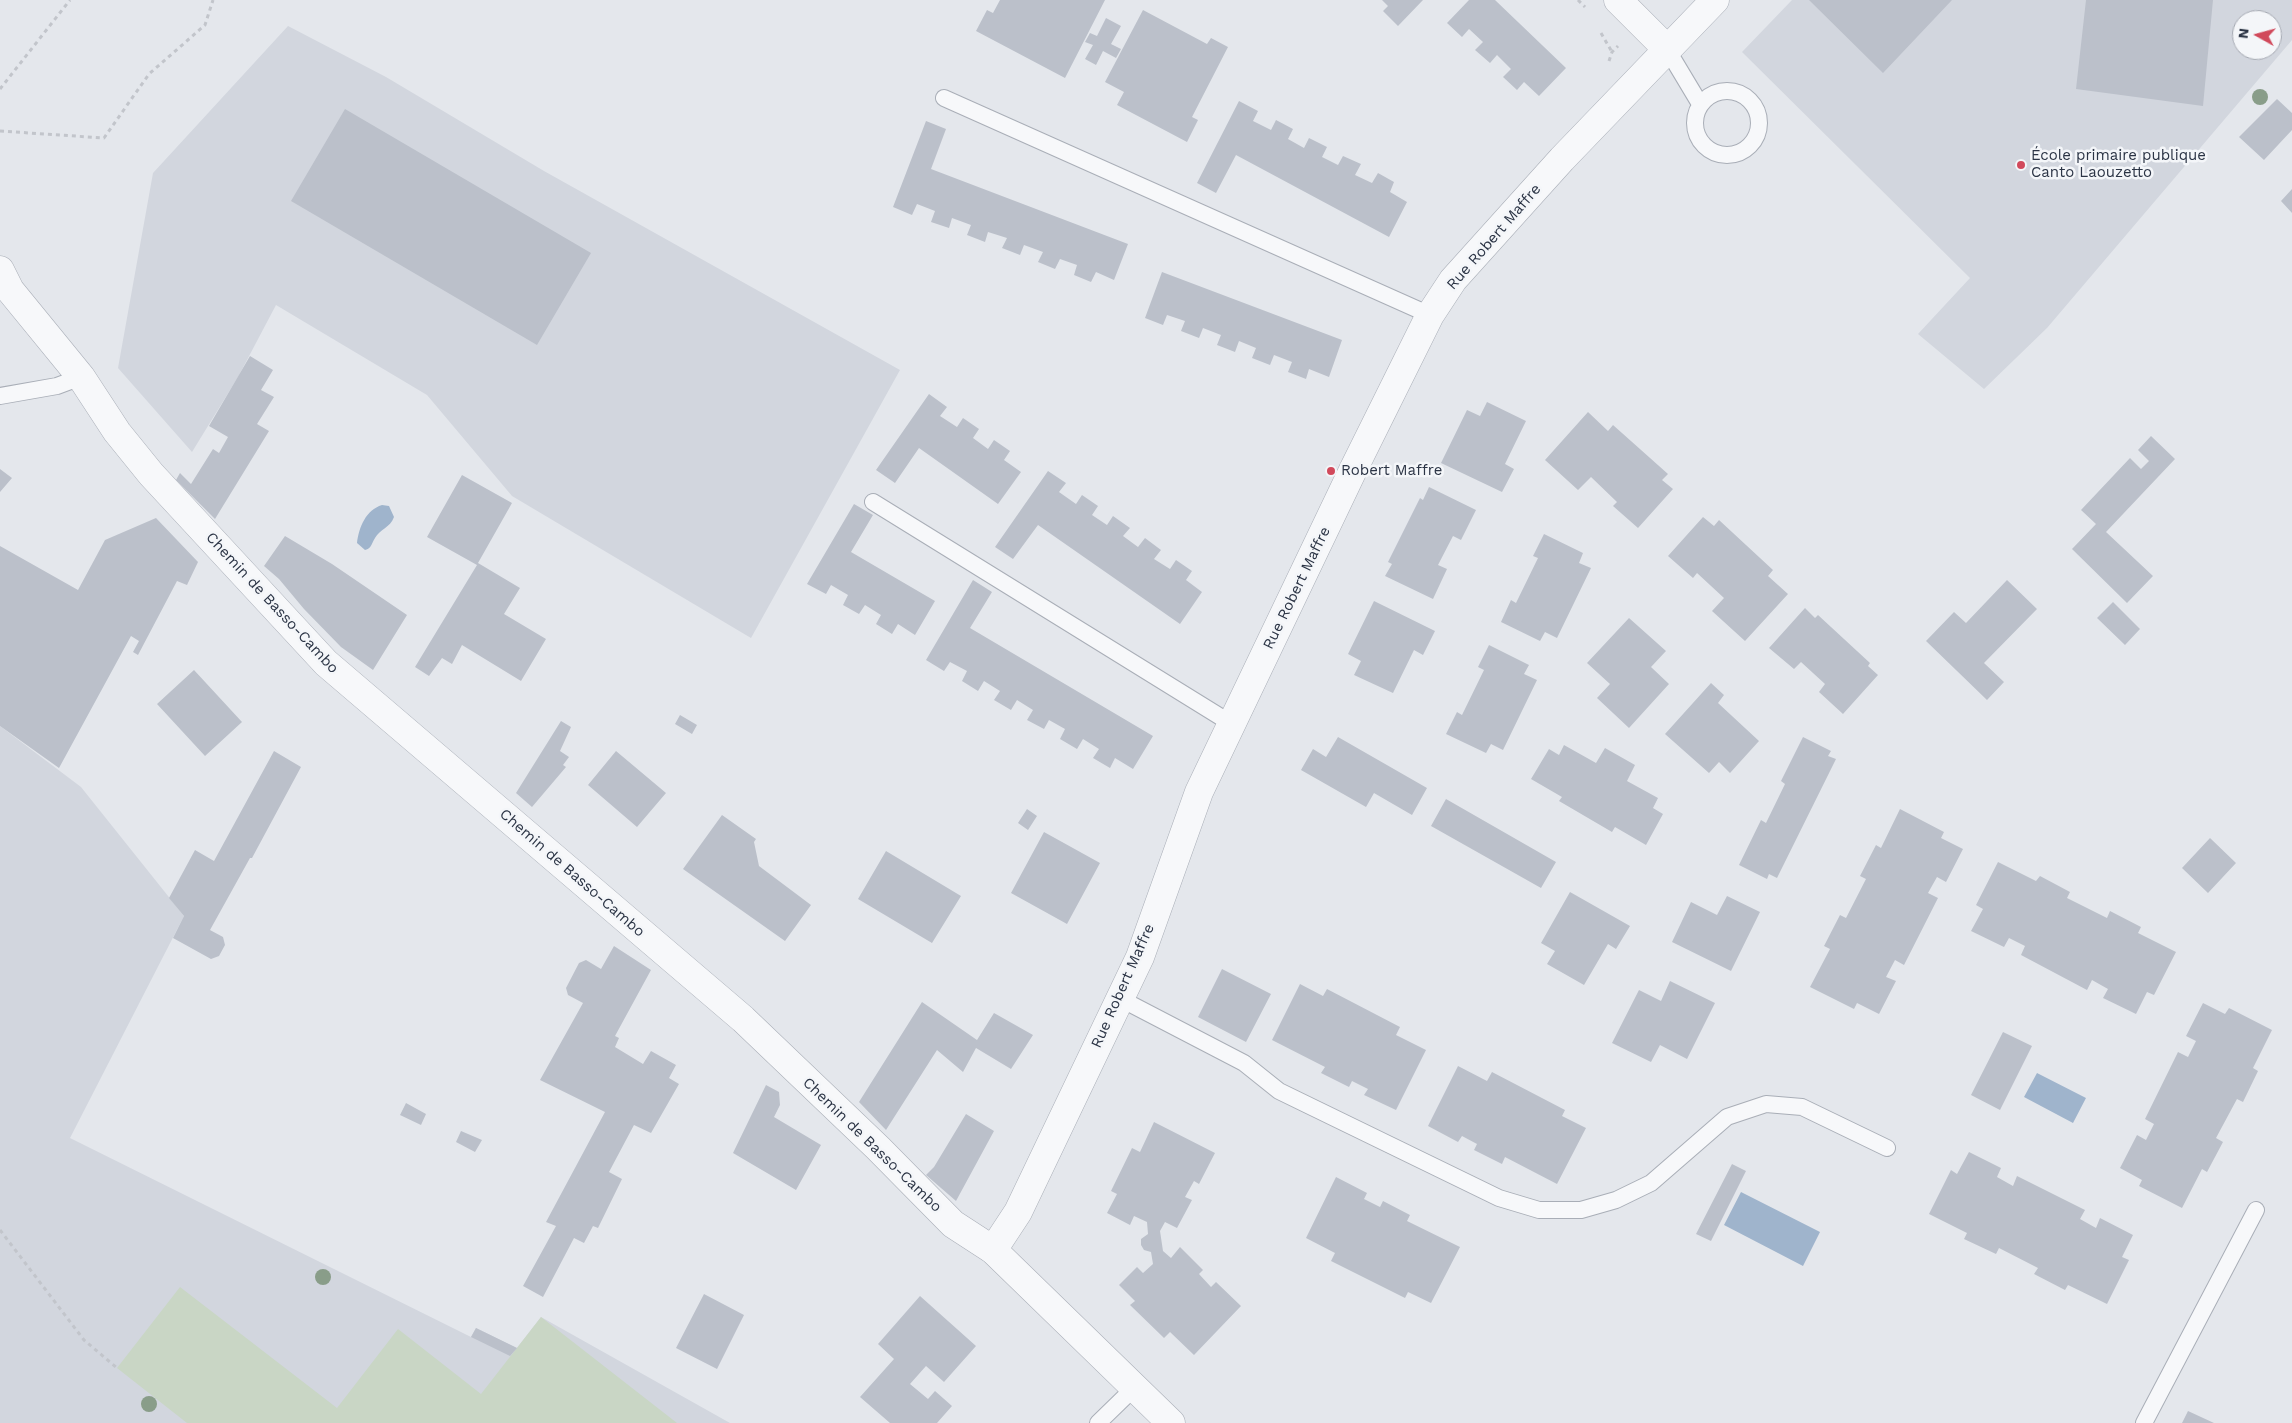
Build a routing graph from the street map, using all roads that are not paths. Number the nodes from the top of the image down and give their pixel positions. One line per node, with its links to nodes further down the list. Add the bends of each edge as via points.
1 (1618, 0): 3 (street)
2 (1716, 0): 3 (street, Rue Robert Maffre)
3 (1667, 49): 5 (lane); 7 (street, Rue Robert Maffre, via 1453,280)
4 (944, 98): 7 (lane)
5 (1700, 104): 5 (lane, via 1695,128 1708,150 1732,156 1745,151 1754,142 1760,130 1760,118 1746,96 1722,90)
6 (3, 281): 8 (street, Chemin de Basso-Cambo)
7 (1430, 316): 11 (street, Rue Robert Maffre)
8 (81, 377): 9 (lane, via 57,386); 15 (street, Chemin de Basso-Cambo, via 117,432 151,474 326,663 743,1020 953,1224)
9 (0, 396)
10 (873, 502): 11 (lane)
11 (1232, 724): 12 (street, Rue Robert Maffre, via 1199,792 1140,957)
12 (1119, 998): 13 (lane, via 1244,1063 1279,1091 1499,1198 1539,1210 1581,1210 1616,1200 1650,1183 1727,1117 1766,1104 1802,1107); 15 (street, Rue Robert Maffre, via 1018,1212)
13 (1887, 1148)
14 (2256, 1210): 19 (lane)
15 (993, 1250): 16 (street, Chemin de Basso-Cambo)
16 (1134, 1388): 17 (lane); 18 (street, Chemin de Basso-Cambo)
17 (1098, 1423)
18 (1171, 1423)
19 (2144, 1423)

